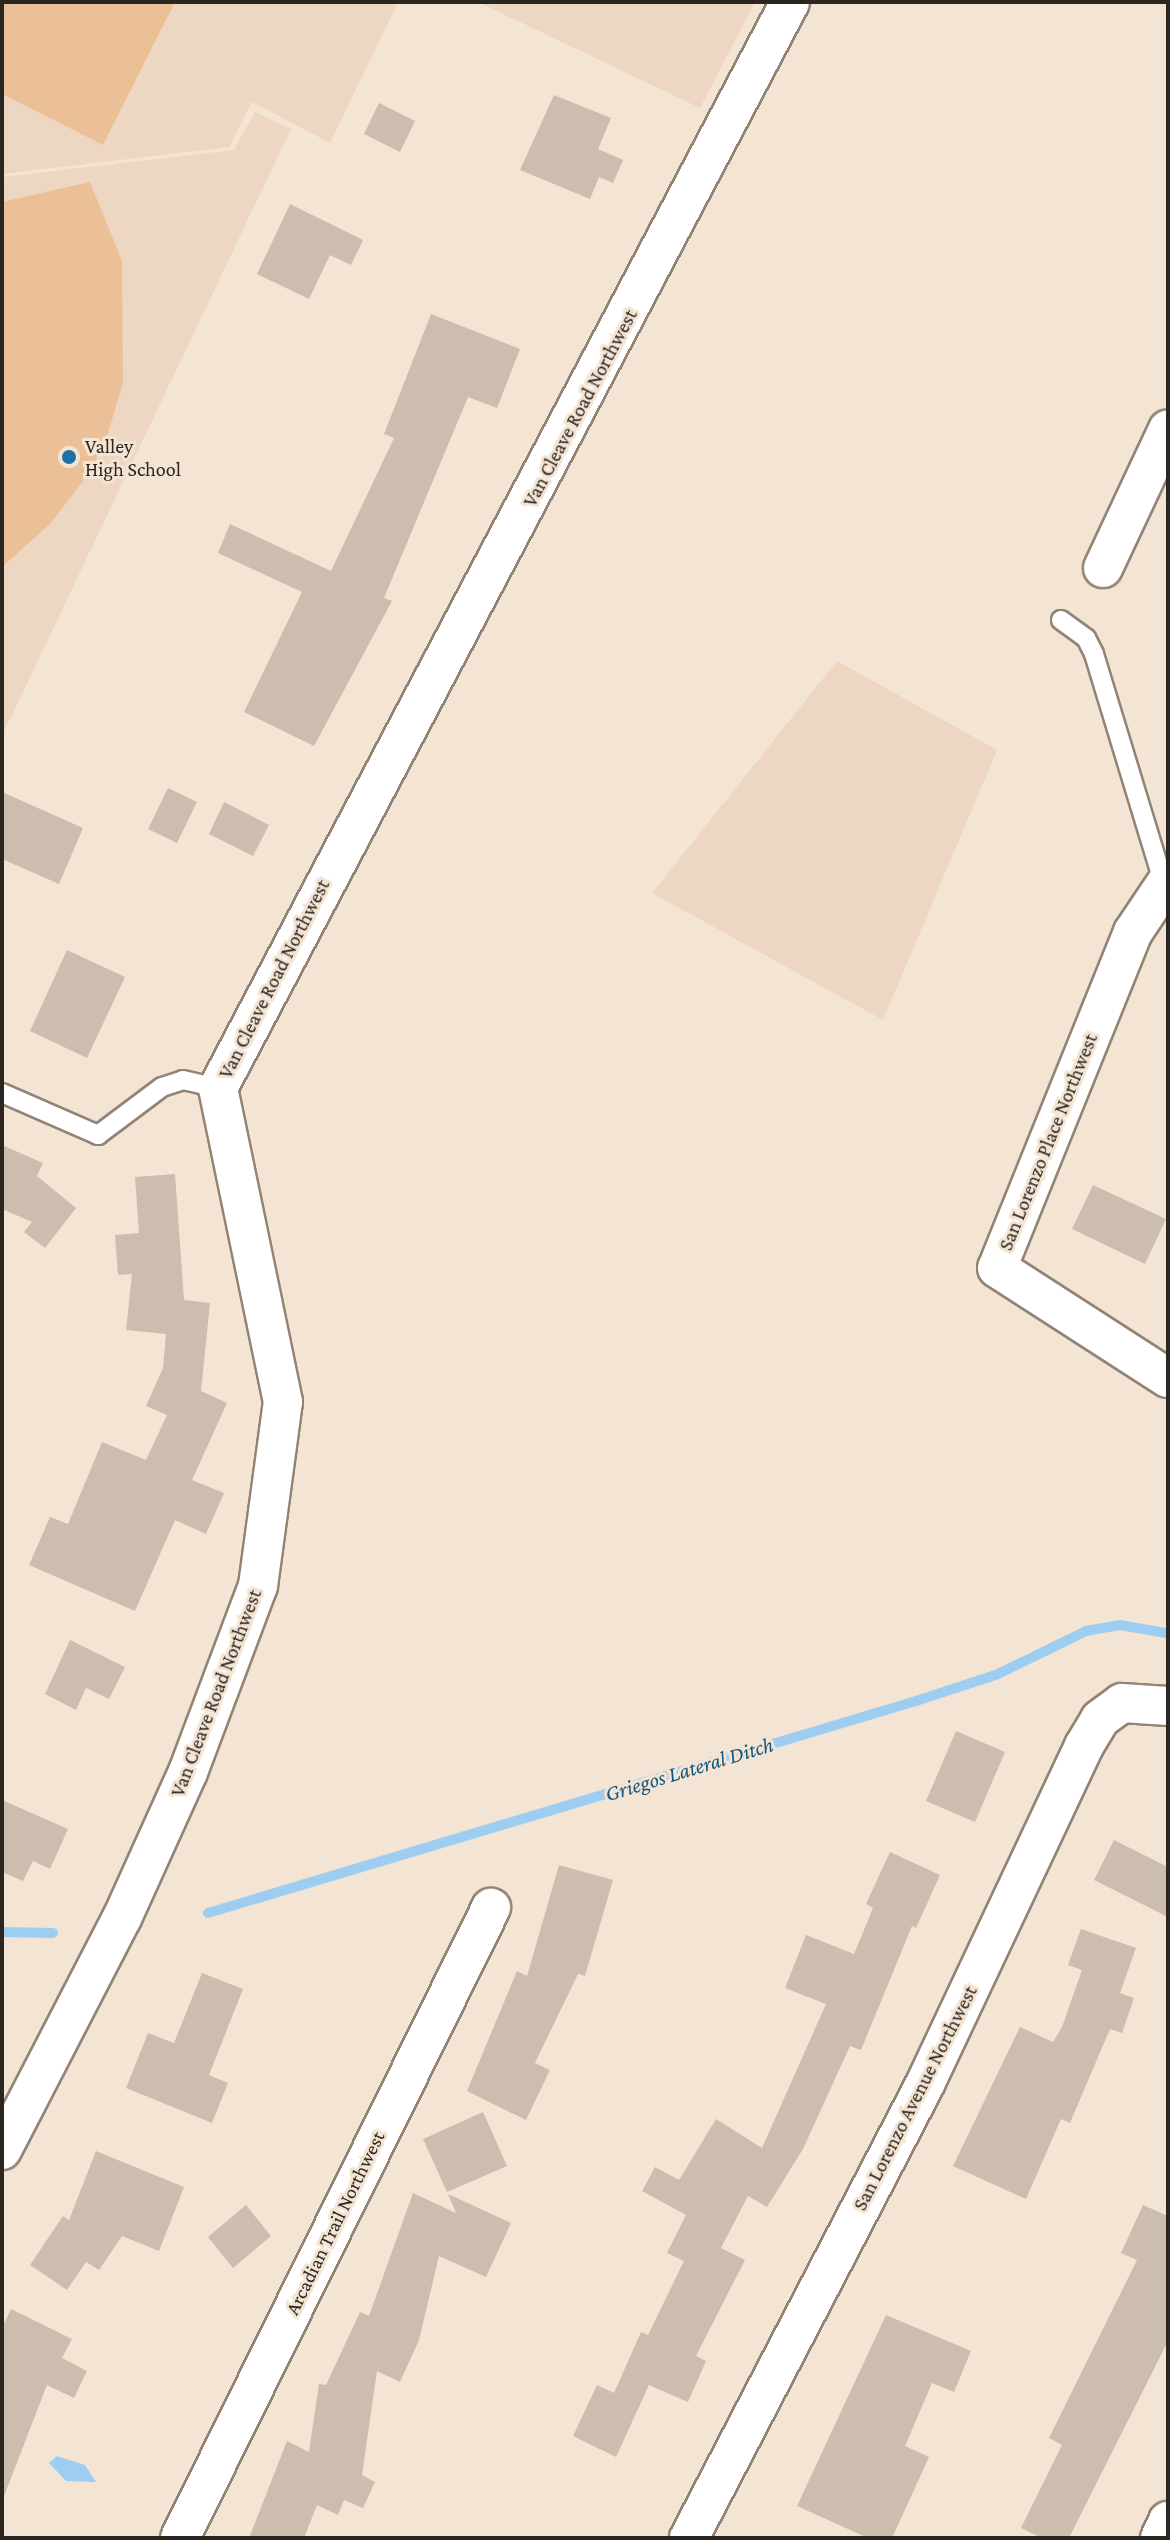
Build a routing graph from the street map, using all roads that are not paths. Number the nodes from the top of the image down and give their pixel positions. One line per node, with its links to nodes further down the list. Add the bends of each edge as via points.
1 (790, 2): 6 (street, Van Cleave Road Northwest)
2 (1168, 429): 3 (street)
3 (1103, 568)
4 (1061, 620): 5 (lane, via 1086,638 1094,654)
5 (1166, 881): 8 (street, San Lorenzo Place Northwest, via 1133,932 997,1268)
6 (218, 1088): 7 (lane, via 183,1080 162,1087 98,1135); 11 (street, Van Cleave Road Northwest, via 283,1402 258,1586 155,1845)
7 (2, 1093)
8 (1168, 1378)
9 (1168, 1706): 14 (street, San Lorenzo Avenue Northwest, via 1122,1703 1100,1719 1084,1746 925,2084)
10 (491, 1908): 13 (street, Arcadian Trail Northwest)
11 (2, 2150)
12 (1168, 2521): 15 (street)
13 (180, 2538)
14 (689, 2538)
15 (1160, 2538)

